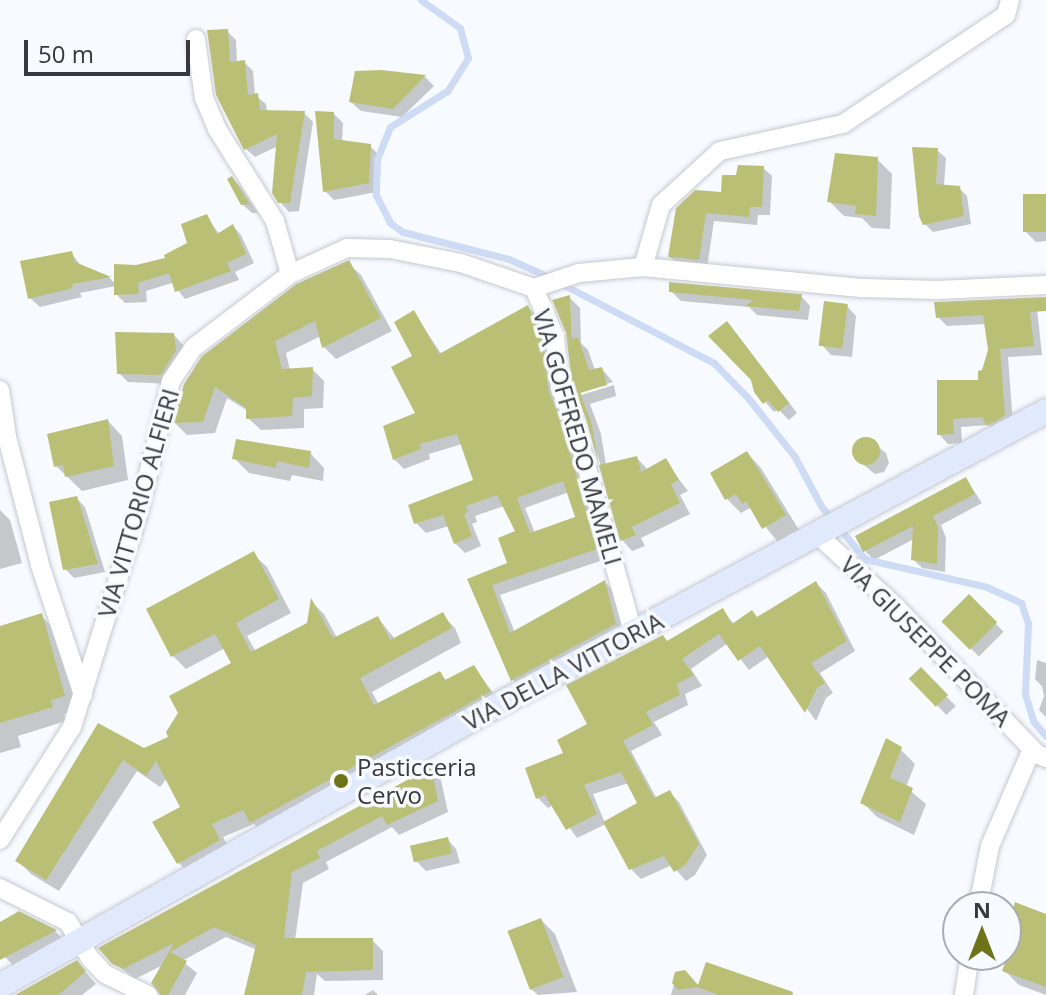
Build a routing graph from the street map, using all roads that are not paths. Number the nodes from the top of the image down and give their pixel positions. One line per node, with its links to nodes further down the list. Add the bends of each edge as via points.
1 (1010, 0): 3 (street, via 1006,15 843,124 720,151 661,205)
2 (196, 39): 4 (street, via 204,98 217,129 275,221)
3 (643, 267): 5 (street, via 863,288); 6 (street, via 579,273)
4 (290, 274): 6 (street, VIA VITTORIO ALFIERI, via 347,248 390,249 461,263); 11 (street, VIA VITTORIO ALFIERI, via 193,348 171,381 139,512)
5 (1046, 285)
6 (534, 288): 10 (street, VIA GOFFREDO MAMELI, via 555,337 560,387)
7 (0, 390): 11 (street, via 40,565)
8 (1046, 411): 9 (street, VIA DELLA VITTORIA)
9 (835, 526): 10 (street, VIA DELLA VITTORIA); 12 (street, VIA GIUSEPPE POMA, via 896,607)
10 (633, 632): 16 (street, VIA DELLA VITTORIA)
11 (83, 695): 13 (street, VIA VITTORIO ALFIERI, via 72,727)
12 (1039, 754): 15 (street, VIA GIUSEPPE POMA, via 990,846)
13 (0, 840)
14 (0, 888): 16 (street, via 68,922)
15 (981, 891)
16 (81, 939): 18 (street, VIA DELLA VITTORIA); 19 (street, via 105,974)
17 (968, 971): 20 (street)
18 (0, 986)
19 (148, 995)
20 (964, 995)

